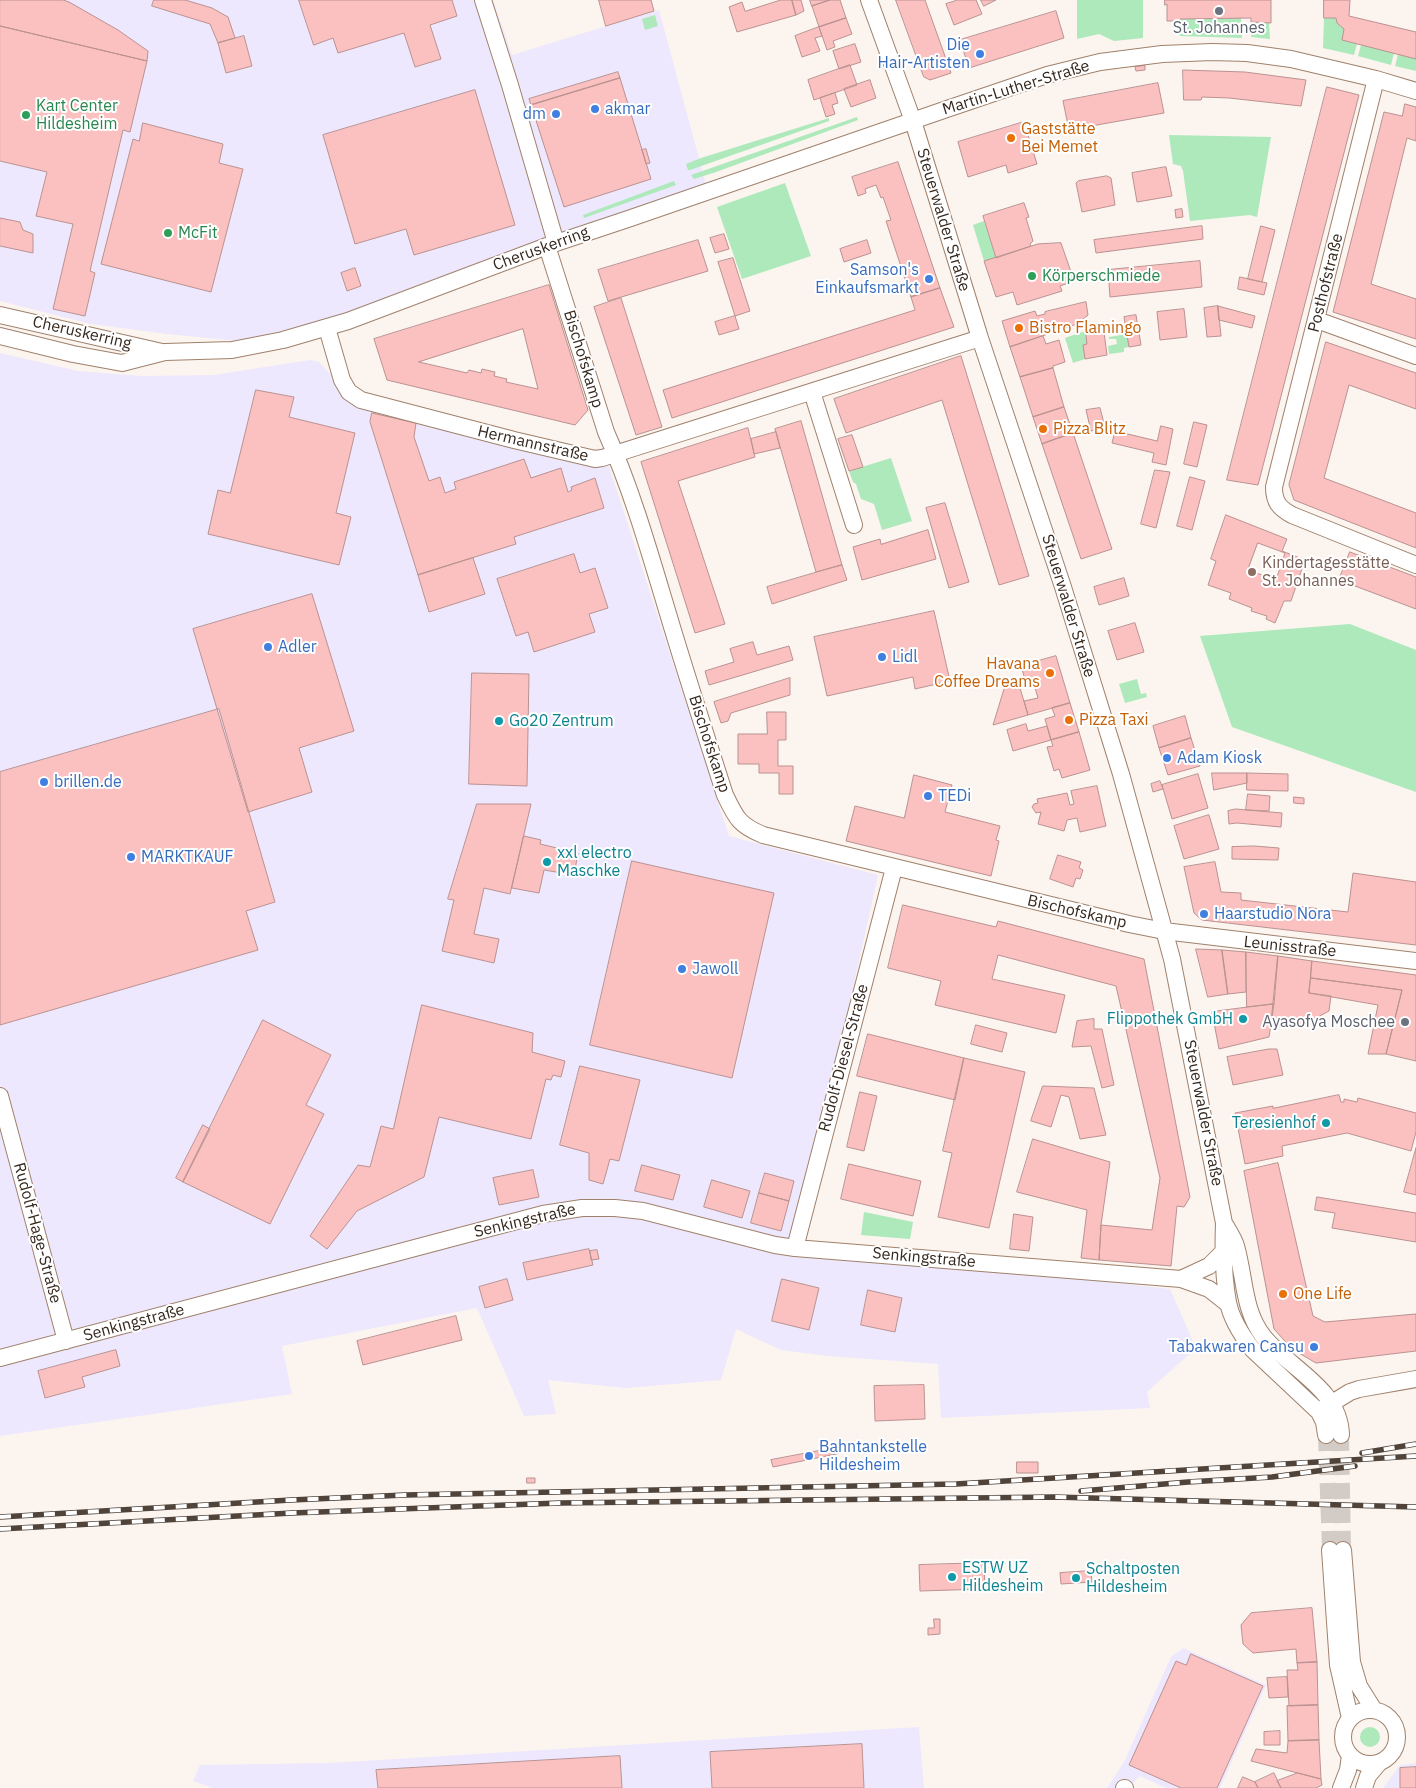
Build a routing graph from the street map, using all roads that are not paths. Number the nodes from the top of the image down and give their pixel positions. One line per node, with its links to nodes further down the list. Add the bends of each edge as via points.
1 (483, 0): 6 (street, Bischofskamp, via 510,86)
2 (869, 0): 5 (street, Steuerwalder Straße)
3 (1376, 79): 4 (street, Martin-Luther-Straße); 5 (street, Martin-Luther-Straße, via 1256,54 1162,54 1064,70); 8 (street, Posthofstraße)
4 (1416, 91)
5 (912, 121): 6 (street, Cheruskerring); 11 (street, Steuerwalder Straße)
6 (552, 244): 9 (street, Cheruskerring); 15 (street, Bischofskamp, via 606,432)
7 (0, 314): 12 (street, Cheruskerring)
8 (1317, 320): 13 (street); 17 (street, Posthofstraße, via 1274,486 1276,501 1283,510)
9 (327, 328): 12 (street, Cheruskerring, via 232,350); 15 (street, Hermannstraße, via 342,380 349,392 361,400 588,458)
10 (0, 336): 12 (street, Cheruskerring, via 122,363)
11 (980, 338): 14 (street, Hermannstraße); 19 (street, Steuerwalder Straße, via 1121,774)
12 (165, 352)
13 (1416, 356)
14 (812, 392): 15 (street, Hermannstraße); 16 (street)
15 (616, 453): 18 (street, Bischofskamp, via 725,794 735,816 746,828 763,835)
16 (854, 525)
17 (1416, 565)
18 (894, 868): 19 (street, Bischofskamp); 23 (street, Rudolf-Diesel-Straße)
19 (1164, 931): 20 (street, Leunisstraße); 22 (street, Steuerwalder Straße)
20 (1416, 961)
21 (0, 1096): 27 (street, Rudolf-Hage-Straße)
22 (1224, 1223): 24 (street, Steuerwalder Straße); 30 (street, Steuerwalder Straße, via 1235,1244 1254,1323 1265,1338 1307,1376)
23 (795, 1248): 25 (street, Senkingstraße); 27 (street, Senkingstraße, via 643,1211 582,1208 543,1214)
24 (1223, 1252): 25 (street, Senkingstraße, via 1209,1266); 26 (street, Steuerwalder Straße)
25 (1181, 1278): 26 (street, Senkingstraße, via 1210,1290)
26 (1228, 1304): 30 (street, Steuerwalder Straße, via 1253,1350)
27 (66, 1341): 28 (street, Senkingstraße)
28 (0, 1358)
29 (1416, 1380): 30 (street, via 1359,1389)
30 (1326, 1408): 31 (street, via 1338,1415)
31 (1334, 1435)
32 (1374, 1710): 33 (street, via 1359,1712); 33 (street, via 1359,1686 1352,1662 1336,1550 1338,1665); 35 (street, via 1389,1718 1398,1735 1393,1752)
33 (1350, 1718): 34 (street, via 1343,1738)
34 (1350, 1755): 35 (street, via 1360,1762); 36 (street)
35 (1379, 1763): 37 (street, via 1368,1776)
36 (1341, 1788)
37 (1364, 1788)

